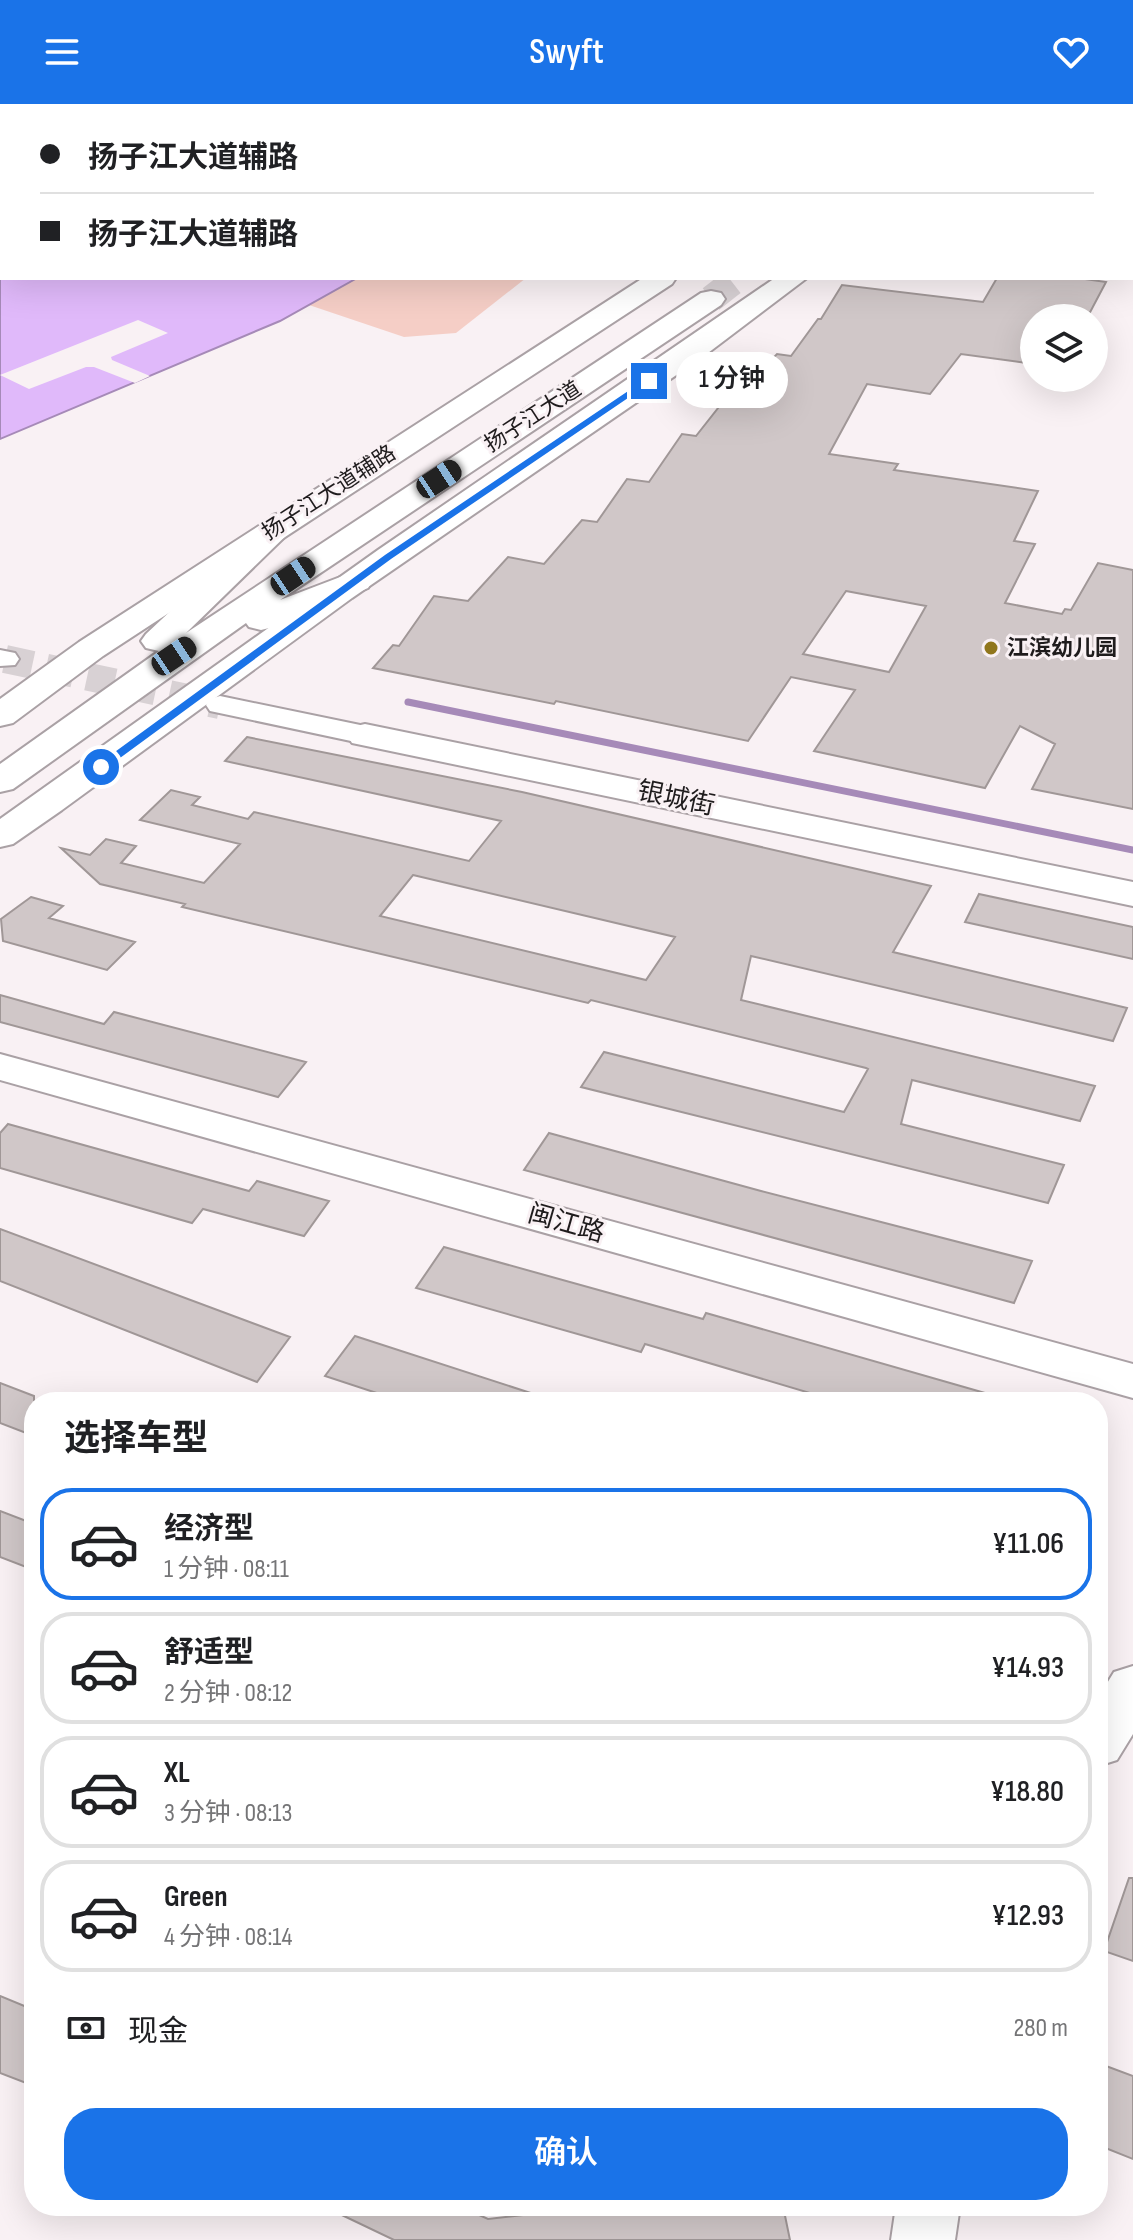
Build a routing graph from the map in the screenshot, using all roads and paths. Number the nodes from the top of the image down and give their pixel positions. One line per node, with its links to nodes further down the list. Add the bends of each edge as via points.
1 (790, 280): 4 (main road)
2 (685, 290): 3 (main road, 扬子江大道辅路); 5 (main road, 扬子江大道)
3 (284, 522): 5 (main road); 7 (main road, 扬子江大道辅路)
4 (356, 581): 5 (main road); 11 (main road)
5 (165, 650): 9 (main road, 扬子江大道); 10 (main road, 扬子江大道)
6 (220, 705): 8 (street, 银城街)
7 (0, 715)
8 (365, 735): 12 (main road, 银城街)
9 (0, 752)
10 (0, 781)
11 (0, 836)
12 (1133, 894)
13 (0, 1067): 14 (main road, 闽江路)
14 (1133, 1381)
15 (1133, 1687): 16 (main road)
16 (1108, 1728)
17 (927, 2216): 18 (main road)
18 (923, 2240)

